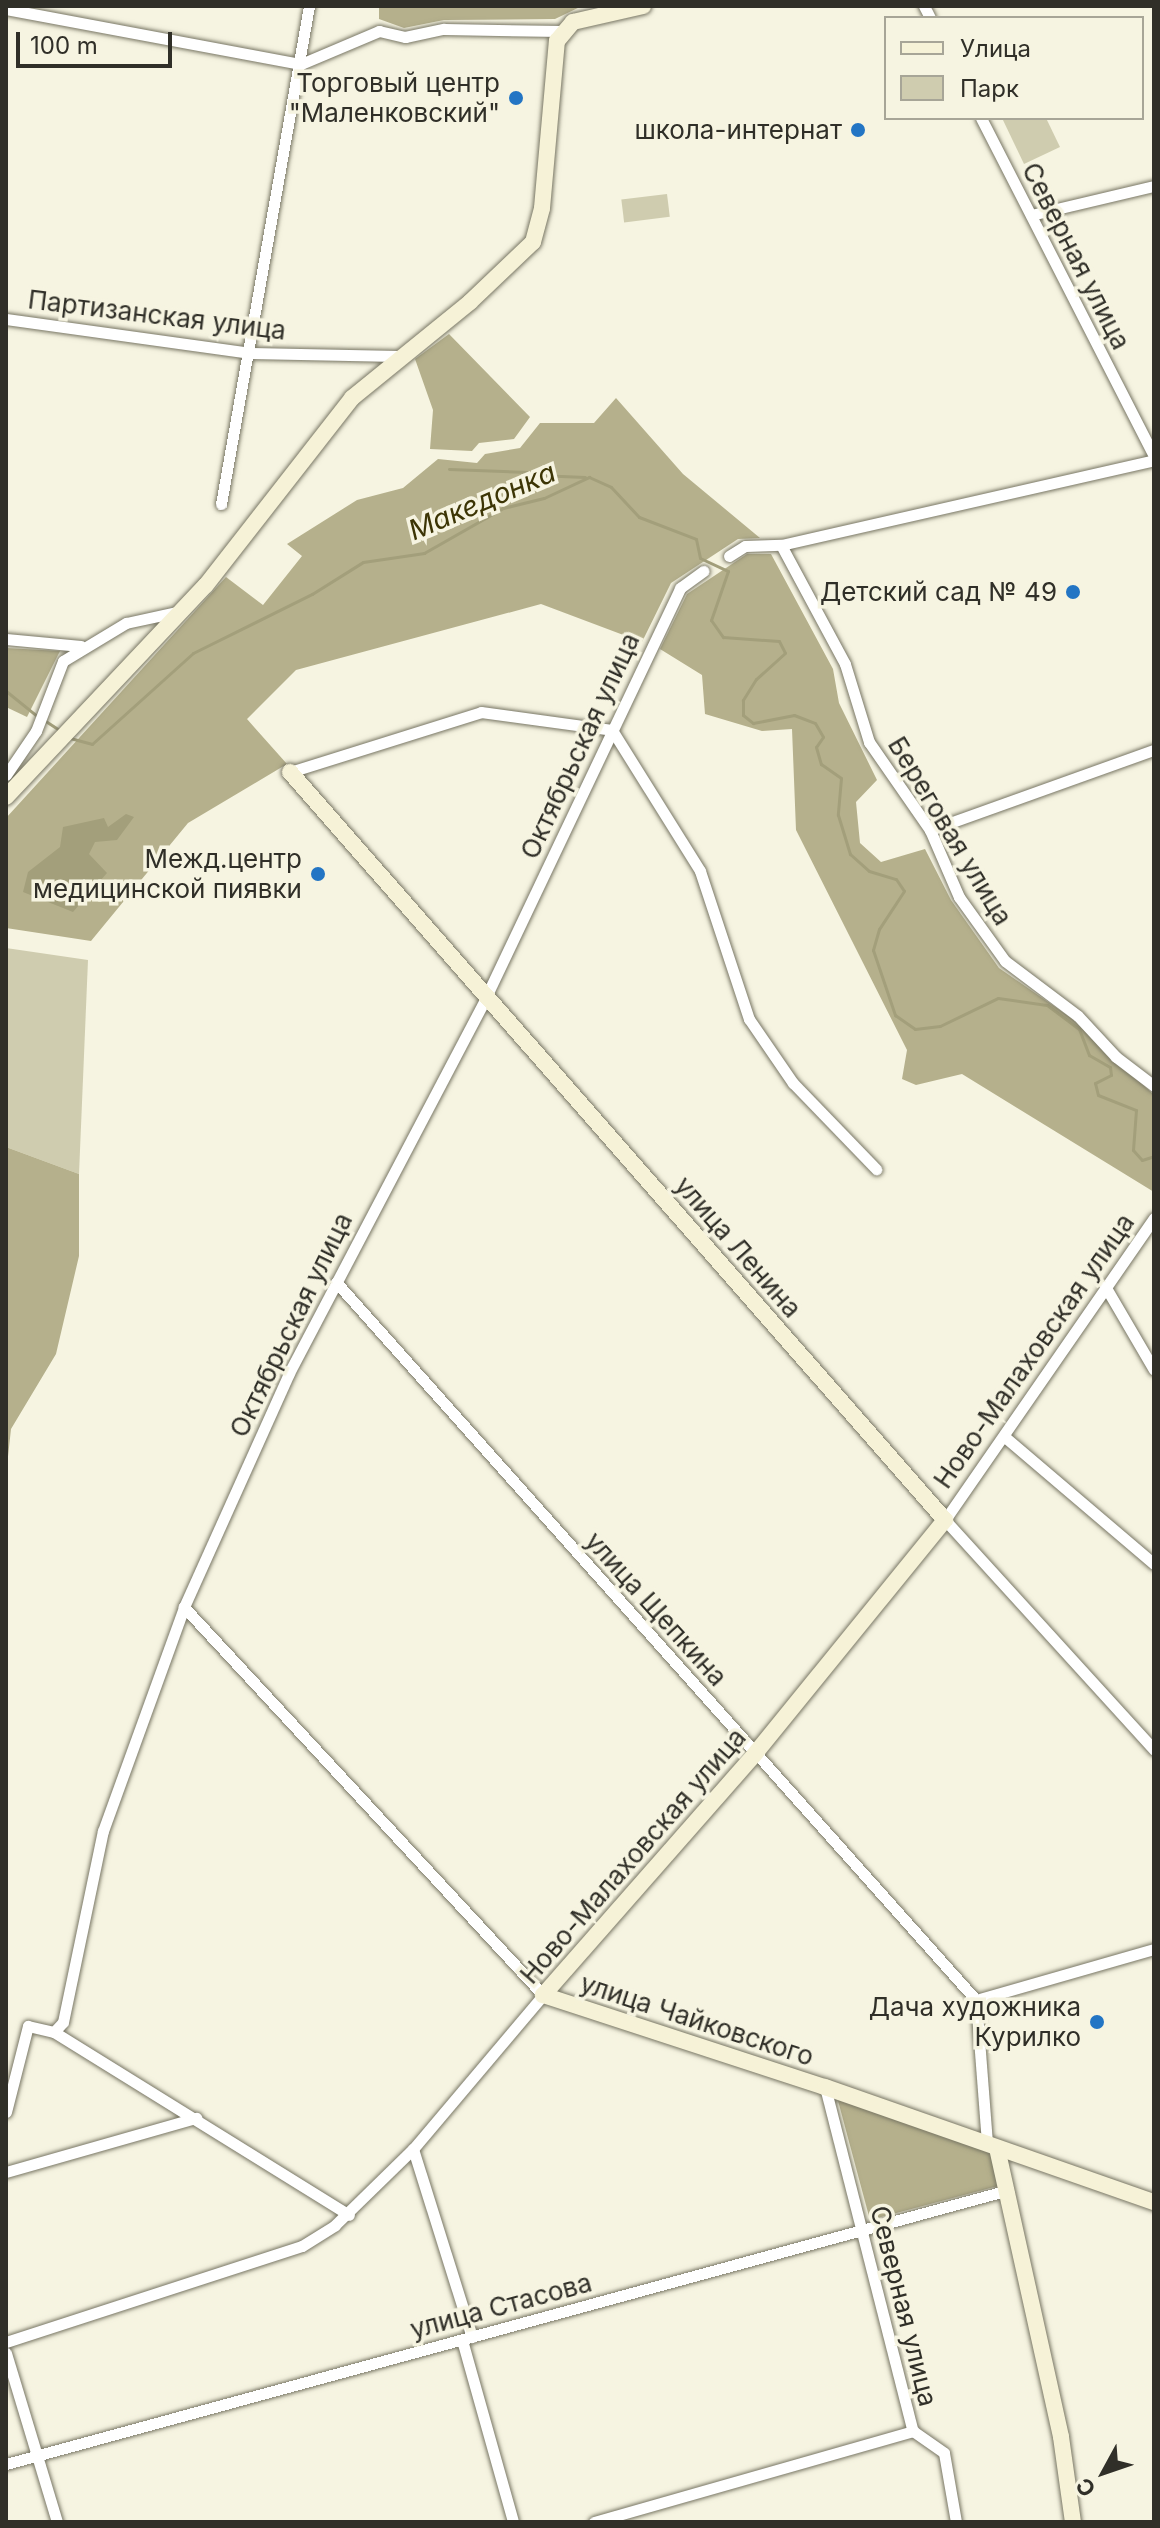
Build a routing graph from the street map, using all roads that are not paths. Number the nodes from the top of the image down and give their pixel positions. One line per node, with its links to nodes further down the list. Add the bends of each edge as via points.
1 (309, 6): 6 (street)
2 (643, 6): 5 (street, via 590,18)
3 (6, 9): 4 (street)
4 (52, 12): 6 (street)
5 (562, 31): 6 (street, via 444,29 405,37 379,31); 12 (street, via 542,208 533,242 470,302)
6 (301, 64): 11 (street)
7 (982, 120): 9 (street, Северная улица)
8 (1154, 186): 9 (street)
9 (1031, 215): 13 (street, Северная улица)
10 (6, 319): 11 (street, Партизанская улица)
11 (251, 353): 12 (street, Партизанская улица); 14 (street)
12 (398, 356): 18 (street, via 352,398)
13 (1154, 458): 15 (street)
14 (221, 504)
15 (781, 545): 16 (street, via 745,546); 26 (street, Береговая улица, via 845,664 869,742)
16 (729, 556)
17 (703, 571): 21 (street, Октябрьская улица, via 680,588)
18 (181, 611): 20 (street, via 126,623); 25 (street)
19 (6, 639): 20 (street)
20 (81, 646): 24 (street, via 63,661 36,731)
21 (612, 730): 23 (street, via 481,712); 27 (street, Октябрьская улица); 29 (street, via 700,871 749,1019 793,1083)
22 (1154, 750): 26 (street)
23 (290, 772): 27 (street, улица Ленина)
24 (6, 775)
25 (6, 797)
26 (930, 830): 28 (street, Береговая улица, via 959,897 1005,961 1078,1016 1116,1057)
27 (486, 997): 31 (street, Октябрьская улица); 35 (street, улица Ленина)
28 (1154, 1086)
29 (876, 1169)
30 (1154, 1218): 32 (street, Ново-Малаховская улица)
31 (336, 1282): 37 (street, Октябрьская улица); 39 (street, улица Щепкина)
32 (1105, 1286): 33 (street); 34 (street, Ново-Малаховская улица)
33 (1154, 1370)
34 (1006, 1438): 35 (street, Ново-Малаховская улица); 36 (street)
35 (945, 1520): 38 (street, улица Ленина); 39 (street, Ново-Малаховская улица)
36 (1154, 1564)
37 (184, 1607): 41 (street, улица Чайковского); 43 (street, Октябрьская улица, via 103,1831 63,2022)
38 (1154, 1750)
39 (755, 1754): 41 (street, Ново-Малаховская улица); 42 (street, улица Щепкина)
40 (1154, 1949): 42 (street)
41 (543, 1995): 44 (street, улица Чайковского); 48 (street, Ново-Малаховская улица)
42 (976, 2000): 47 (street)
43 (54, 2032): 45 (street, via 28,2026); 46 (street)
44 (825, 2087): 47 (street, улица Чайковского); 53 (street, Северная улица)
45 (6, 2112)
46 (196, 2118): 49 (street); 52 (street)
47 (992, 2146): 50 (street); 51 (street, улица Чайковского)
48 (413, 2149): 52 (street, Ново-Малаховская улица); 54 (street)
49 (6, 2172)
50 (1008, 2190): 53 (street, улица Стасова); 64 (street)
51 (1154, 2202)
52 (349, 2215): 55 (street, Ново-Малаховская улица, via 302,2246)
53 (863, 2230): 54 (street, улица Стасова); 57 (street, Северная улица)
54 (467, 2338): 58 (street, улица Стасова); 61 (street)
55 (6, 2342)
56 (6, 2353): 58 (street)
57 (913, 2431): 62 (street); 63 (street, Северная улица, via 944,2453)
58 (39, 2455): 59 (street, улица Стасова); 60 (street)
59 (6, 2464)
60 (57, 2522)
61 (513, 2522)
62 (594, 2522)
63 (956, 2522)
64 (1073, 2522)

